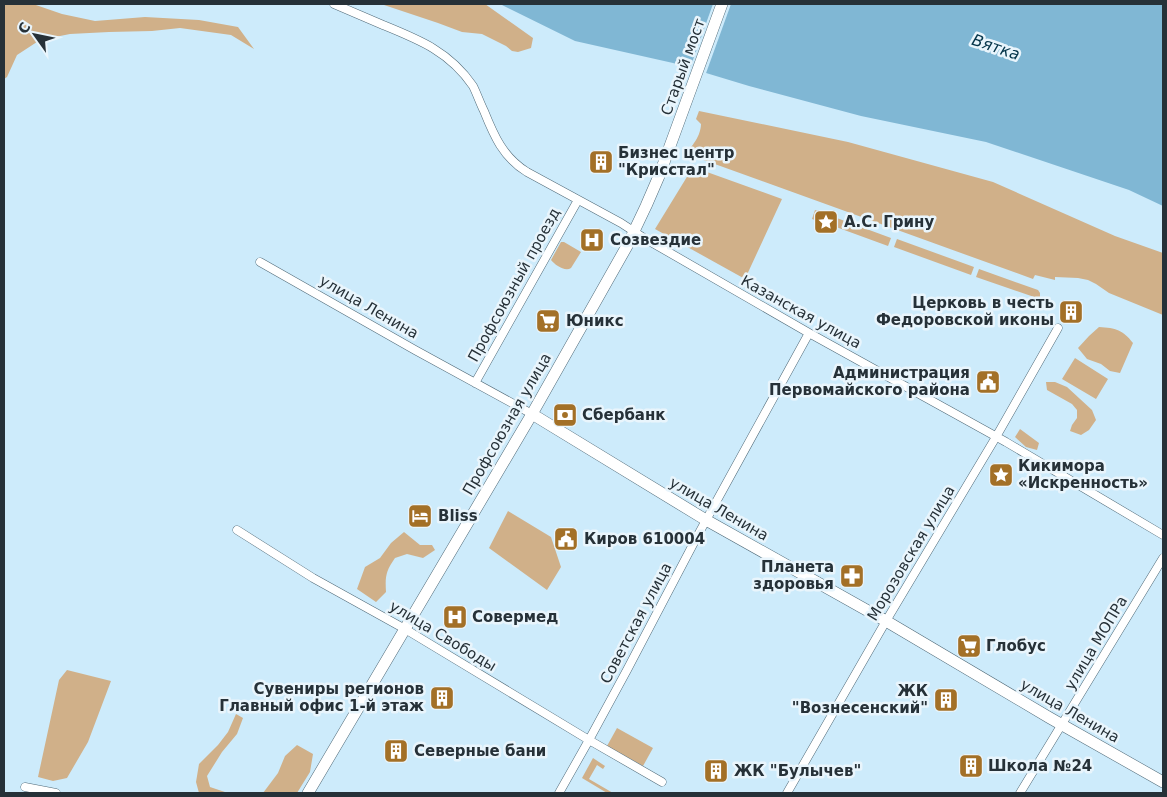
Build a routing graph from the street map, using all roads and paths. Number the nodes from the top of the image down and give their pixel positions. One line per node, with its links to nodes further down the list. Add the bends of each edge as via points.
1 (334, 4): 4 (street, Казанская улица, via 418,39 448,58 474,88 505,154 526,172)
2 (722, 4): 3 (main road, Старый мост)
3 (672, 141): 5 (main road, Профсоюзная улица)
4 (578, 200): 5 (street, Казанская улица); 9 (street, Профсоюзный проезд)
5 (634, 232): 8 (street, Казанская улица); 10 (main road, Профсоюзная улица)
6 (260, 262): 9 (street, улица Ленина)
7 (1058, 328): 11 (street, Морозовская улица)
8 (809, 333): 11 (street, Казанская улица); 12 (street, Советская улица)
9 (475, 383): 10 (street, улица Ленина)
10 (532, 414): 12 (main road, улица Ленина); 17 (main road, Профсоюзная улица)
11 (996, 438): 14 (street, Казанская улица); 16 (street, Морозовская улица)
12 (706, 520): 16 (main road, улица Ленина); 19 (street, Советская улица)
13 (236, 530): 17 (street, улица Свободы)
14 (1163, 535)
15 (1163, 558): 18 (street, улица МОПРа)
16 (886, 621): 18 (main road, улица Ленина); 26 (street, Морозовская улица)
17 (405, 629): 19 (street, улица Свободы); 24 (main road, Профсоюзная улица)
18 (1062, 724): 21 (main road, улица Ленина); 27 (street, улица МОПРа)
19 (589, 740): 20 (street, улица Свободы); 25 (street, Советская улица)
20 (662, 782)
21 (1163, 782)
22 (25, 787): 23 (street)
23 (56, 793)
24 (308, 793)
25 (559, 793)
26 (787, 793)
27 (1020, 793)

